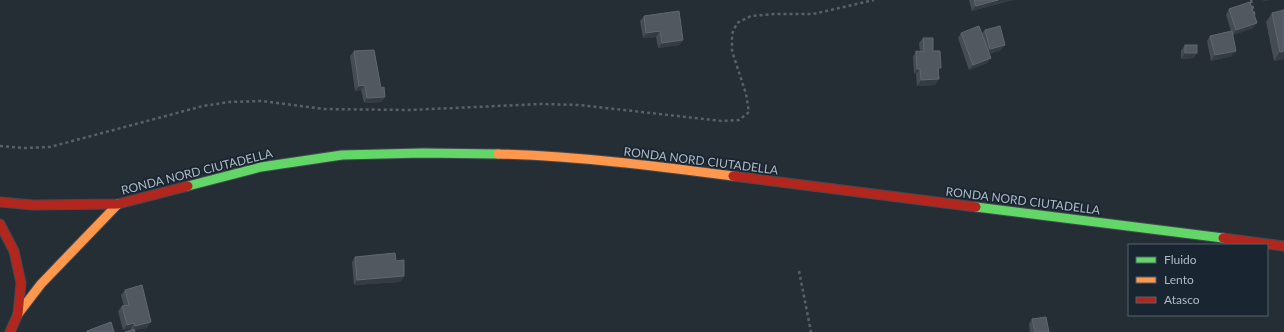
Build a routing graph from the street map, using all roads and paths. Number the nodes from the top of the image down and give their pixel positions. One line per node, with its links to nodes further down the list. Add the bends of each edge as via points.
1 (874, 0): 4 (path, via 813,14 751,16 737,23 732,34 732,51 749,112 739,120 722,121 579,105 542,104 409,110 324,109 262,101 229,102 203,106 50,147)
2 (1251, 0): 3 (path)
3 (1255, 17)
4 (0, 146)
5 (0, 202): 6 (main road, RONDA NORD CIUTADELLA, via 33,205)
6 (118, 204): 8 (main road, RONDA NORD CIUTADELLA, via 261,167 342,155 423,153 540,156 660,167); 10 (main road, RONDA NORD CIUTADELLA, via 41,284)
7 (0, 224): 10 (main road, via 14,251 19,275)
8 (1284, 246)
9 (799, 271): 12 (path)
10 (18, 314): 11 (main road)
11 (10, 332)
12 (811, 332)

